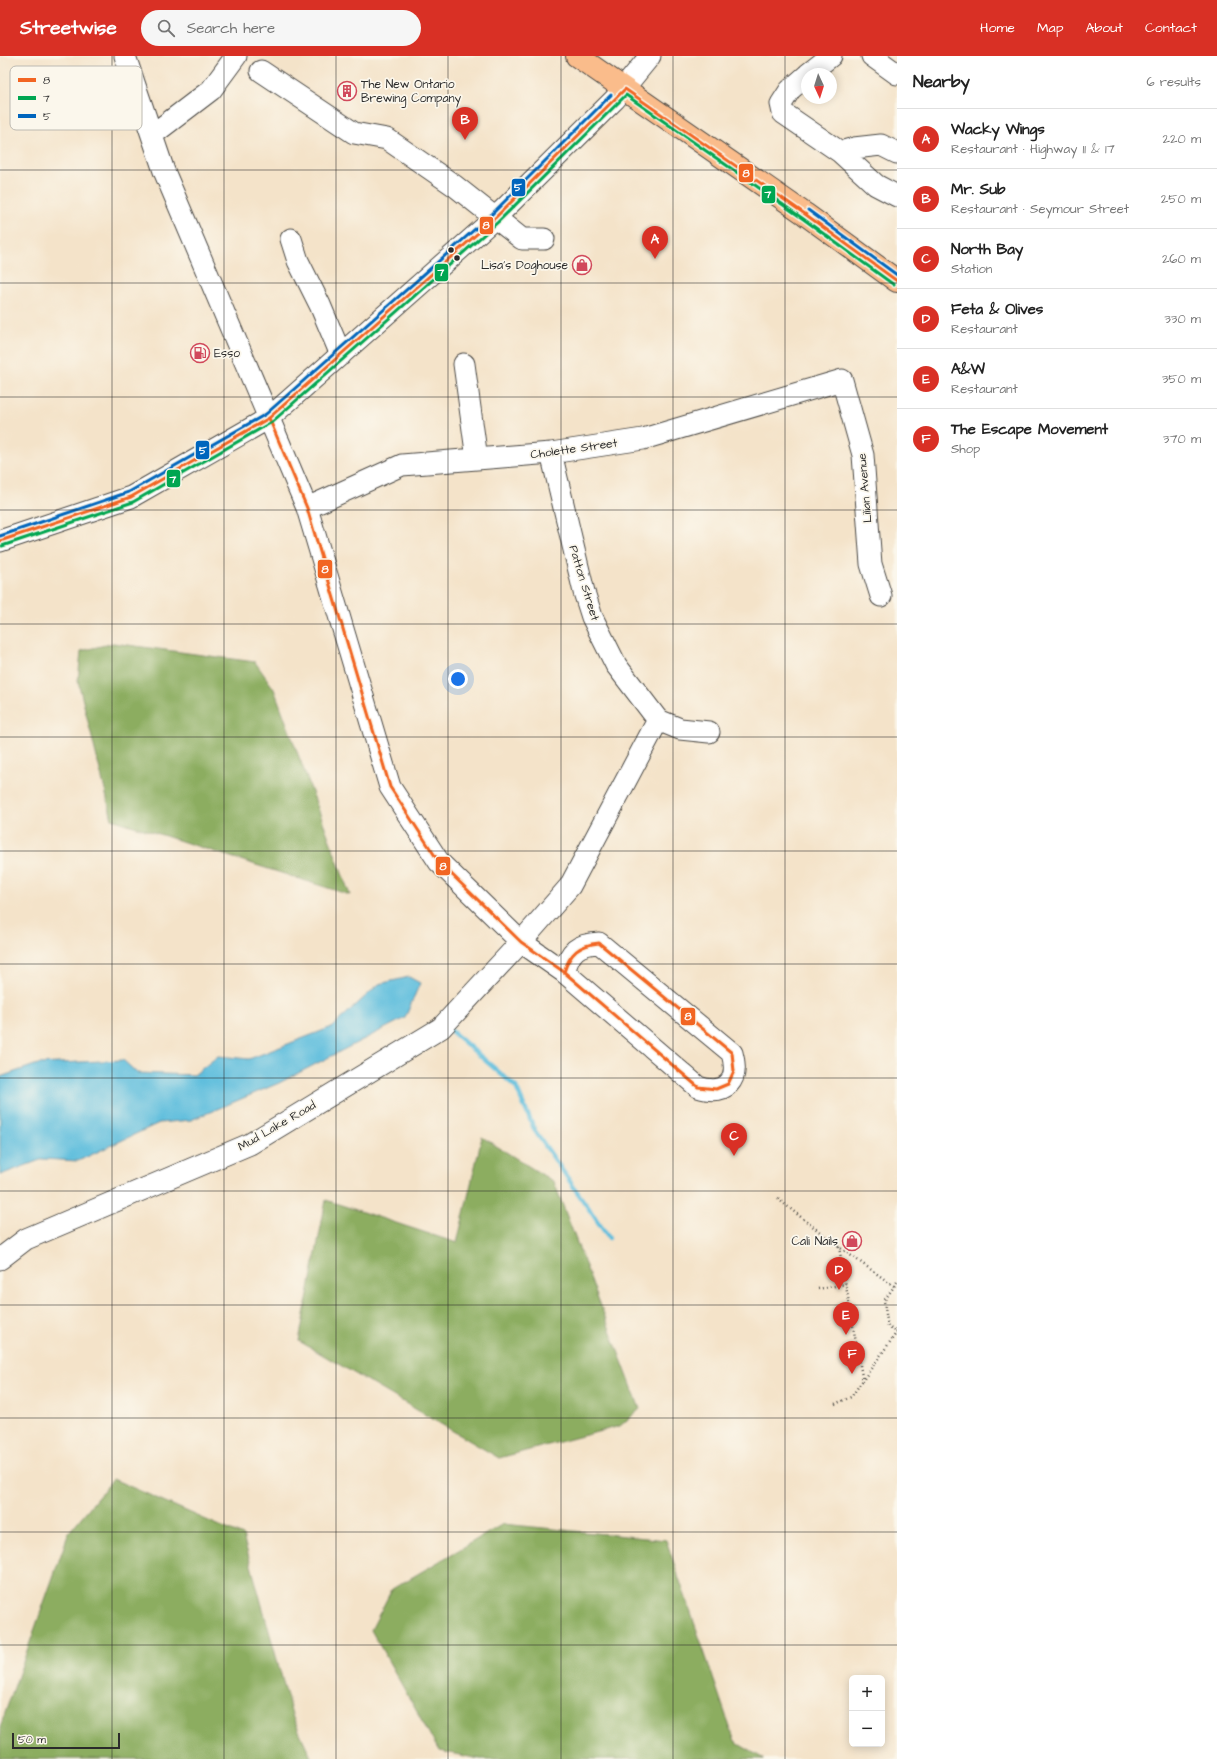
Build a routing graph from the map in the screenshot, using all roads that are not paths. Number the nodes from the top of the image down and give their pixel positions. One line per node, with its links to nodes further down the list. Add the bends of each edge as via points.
1 (125, 56): 7 (street)
2 (236, 56): 14 (street, via 210,90)
3 (577, 56): 12 (highway)
4 (650, 56): 12 (street)
5 (831, 56): 8 (street)
6 (872, 56): 10 (street)
7 (128, 66)
8 (816, 68)
9 (261, 71): 18 (street, via 354,133 388,139)
10 (897, 74)
11 (801, 81): 15 (street, via 780,104 783,113)
12 (625, 89): 18 (street); 21 (highway)
13 (142, 106): 14 (street)
14 (152, 135): 25 (street, via 164,171)
15 (840, 152): 16 (street, via 881,145); 17 (street, via 876,184)
16 (897, 153)
17 (897, 196)
18 (496, 218): 20 (street, via 522,239); 22 (street)
19 (291, 239): 22 (street, via 298,261 320,305)
20 (544, 240)
21 (897, 281)
22 (340, 355): 25 (street)
23 (464, 364): 27 (street)
24 (842, 380): 26 (street, Cholette Street, via 643,439); 30 (street, Lilian Avenue, via 863,455 871,564)
25 (269, 418): 28 (street); 29 (street, via 131,497)
26 (551, 453): 27 (street, Cholette Street); 31 (street, Patton Street, via 576,564 592,617 616,665)
27 (477, 459): 28 (street, Cholette Street, via 402,464)
28 (307, 508): 33 (street, via 390,787 439,862)
29 (0, 541)
30 (881, 596)
31 (658, 720): 32 (street, via 680,729); 33 (street, via 570,886)
32 (709, 732)
33 (521, 942): 34 (street); 35 (street, Mud Lake Road, via 441,1028 250,1144 26,1239)
34 (564, 972): 34 (street, via 698,1087 708,1090 723,1089 731,1082 734,1072 732,1053 599,943 586,943 575,950 568,957)
35 (0, 1259)

